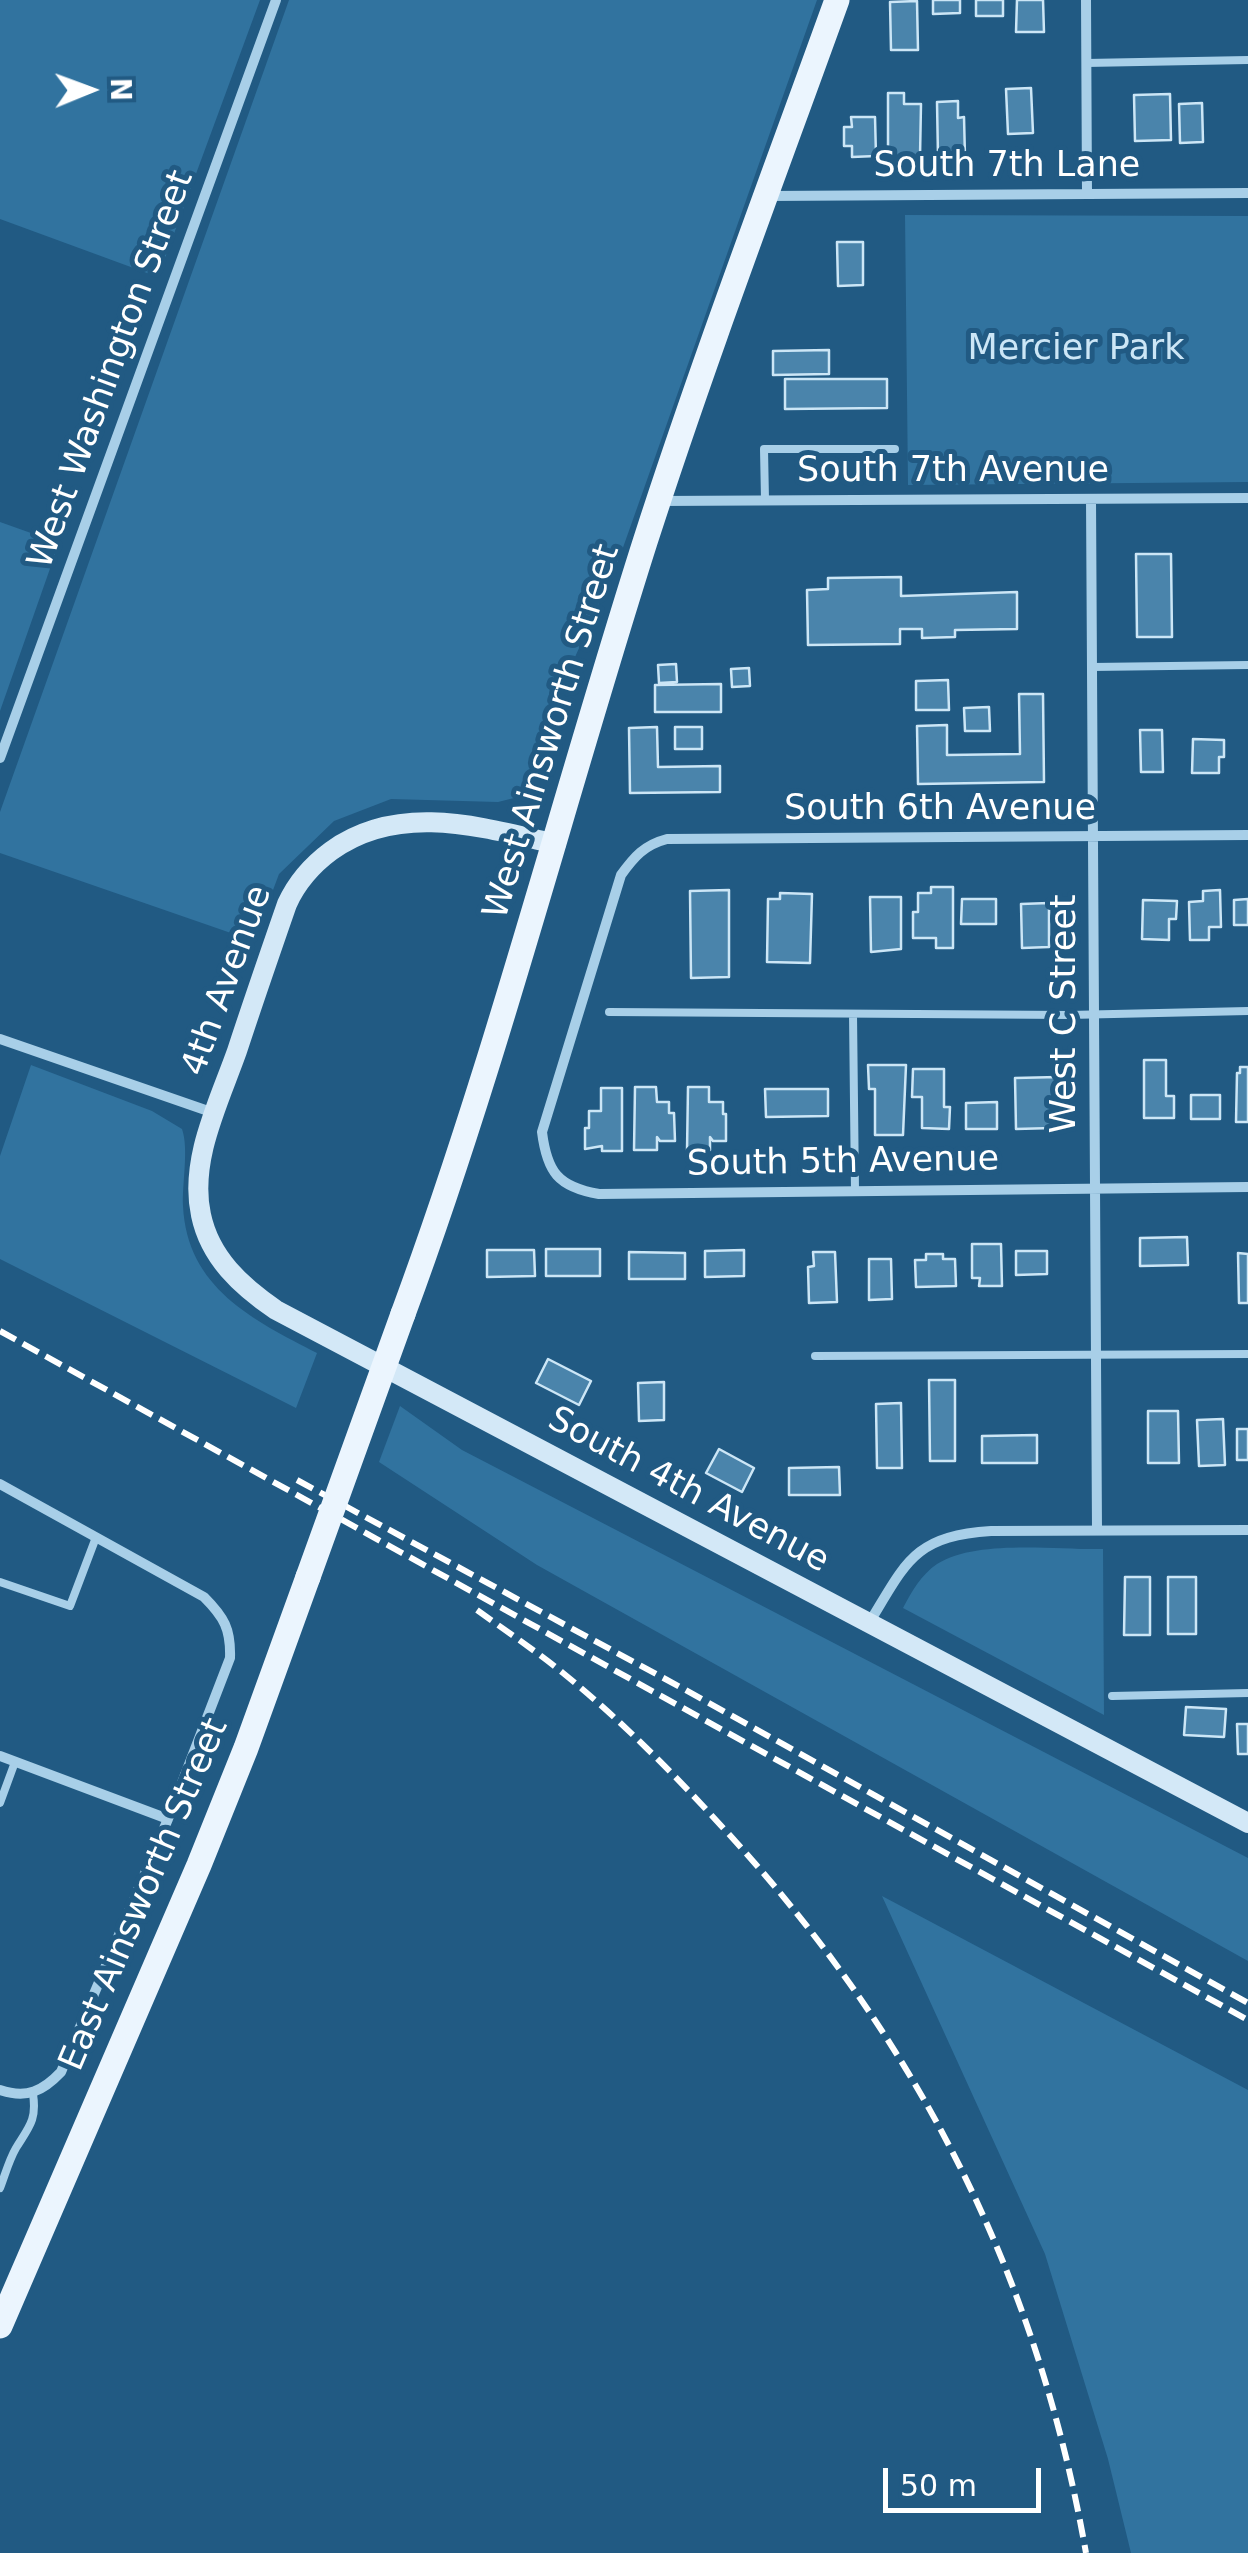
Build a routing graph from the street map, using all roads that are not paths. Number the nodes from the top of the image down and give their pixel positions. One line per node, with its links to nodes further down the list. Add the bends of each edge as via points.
1 (276, 0): 16 (street, West Washington Street)
2 (837, 0): 8 (main road, West Ainsworth Street)
3 (1086, 0): 5 (street)
4 (1248, 60): 5 (lane)
5 (1086, 63): 7 (street)
6 (1248, 193): 7 (street, South 7th Lane)
7 (1088, 194): 8 (street, South 7th Lane)
8 (766, 196): 13 (main road, West Ainsworth Street)
9 (895, 449): 12 (lane, via 764,449)
10 (1248, 498): 11 (street, South 7th Avenue)
11 (1091, 499): 12 (street, South 7th Avenue); 15 (street, West C Street)
12 (764, 500): 13 (street, South 7th Avenue)
13 (659, 501): 19 (main road, West Ainsworth Street)
14 (1248, 666): 15 (lane)
15 (1092, 667): 18 (street, West C Street)
16 (0, 758)
17 (1248, 835): 18 (street, South 6th Avenue)
18 (1093, 836): 23 (street, West C Street); 27 (street, South 6th Avenue, via 654,842 621,876 542,1132 545,1158)
19 (556, 844): 25 (street, 4th Avenue, via 416,821 374,828 319,860 287,904); 35 (main road, West Ainsworth Street, bridge, via 470,1123)
20 (609, 1012): 22 (lane)
21 (1248, 1012): 23 (lane)
22 (853, 1014): 23 (lane); 30 (lane)
23 (1094, 1015): 29 (street, West C Street)
24 (0, 1039): 25 (street)
25 (215, 1113): 26 (street, 4th Avenue)
26 (206, 1139): 40 (street, South 4th Avenue, via 201,1215 224,1265 256,1296)
27 (561, 1182): 30 (street, South 5th Avenue, via 599,1194)
28 (1248, 1186): 29 (street, South 5th Avenue)
29 (1095, 1188): 30 (street, South 5th Avenue); 32 (street, West C Street)
30 (855, 1191)
31 (1248, 1354): 32 (lane)
32 (1096, 1355): 33 (lane); 36 (street, West C Street)
33 (815, 1356)
34 (0, 1484): 38 (street)
35 (342, 1486): 51 (main road, East Ainsworth Street, bridge, via 199,1865)
36 (1097, 1530): 37 (street); 40 (street, via 991,1531 935,1541 906,1563)
37 (1248, 1530)
38 (95, 1540): 39 (lane, via 70,1606); 46 (street, via 204,1597 224,1616 231,1635 230,1658)
39 (0, 1582)
40 (868, 1623): 47 (street, South 4th Avenue)
41 (1248, 1694): 42 (lane)
42 (1112, 1696)
43 (0, 1756): 44 (street)
44 (15, 1762): 45 (lane); 46 (street)
45 (0, 1803)
46 (168, 1819): 49 (street, via 61,2072)
47 (1248, 1823)
48 (0, 2090): 49 (street)
49 (33, 2094): 50 (lane, via 32,2126)
50 (0, 2188)
51 (0, 2326)

